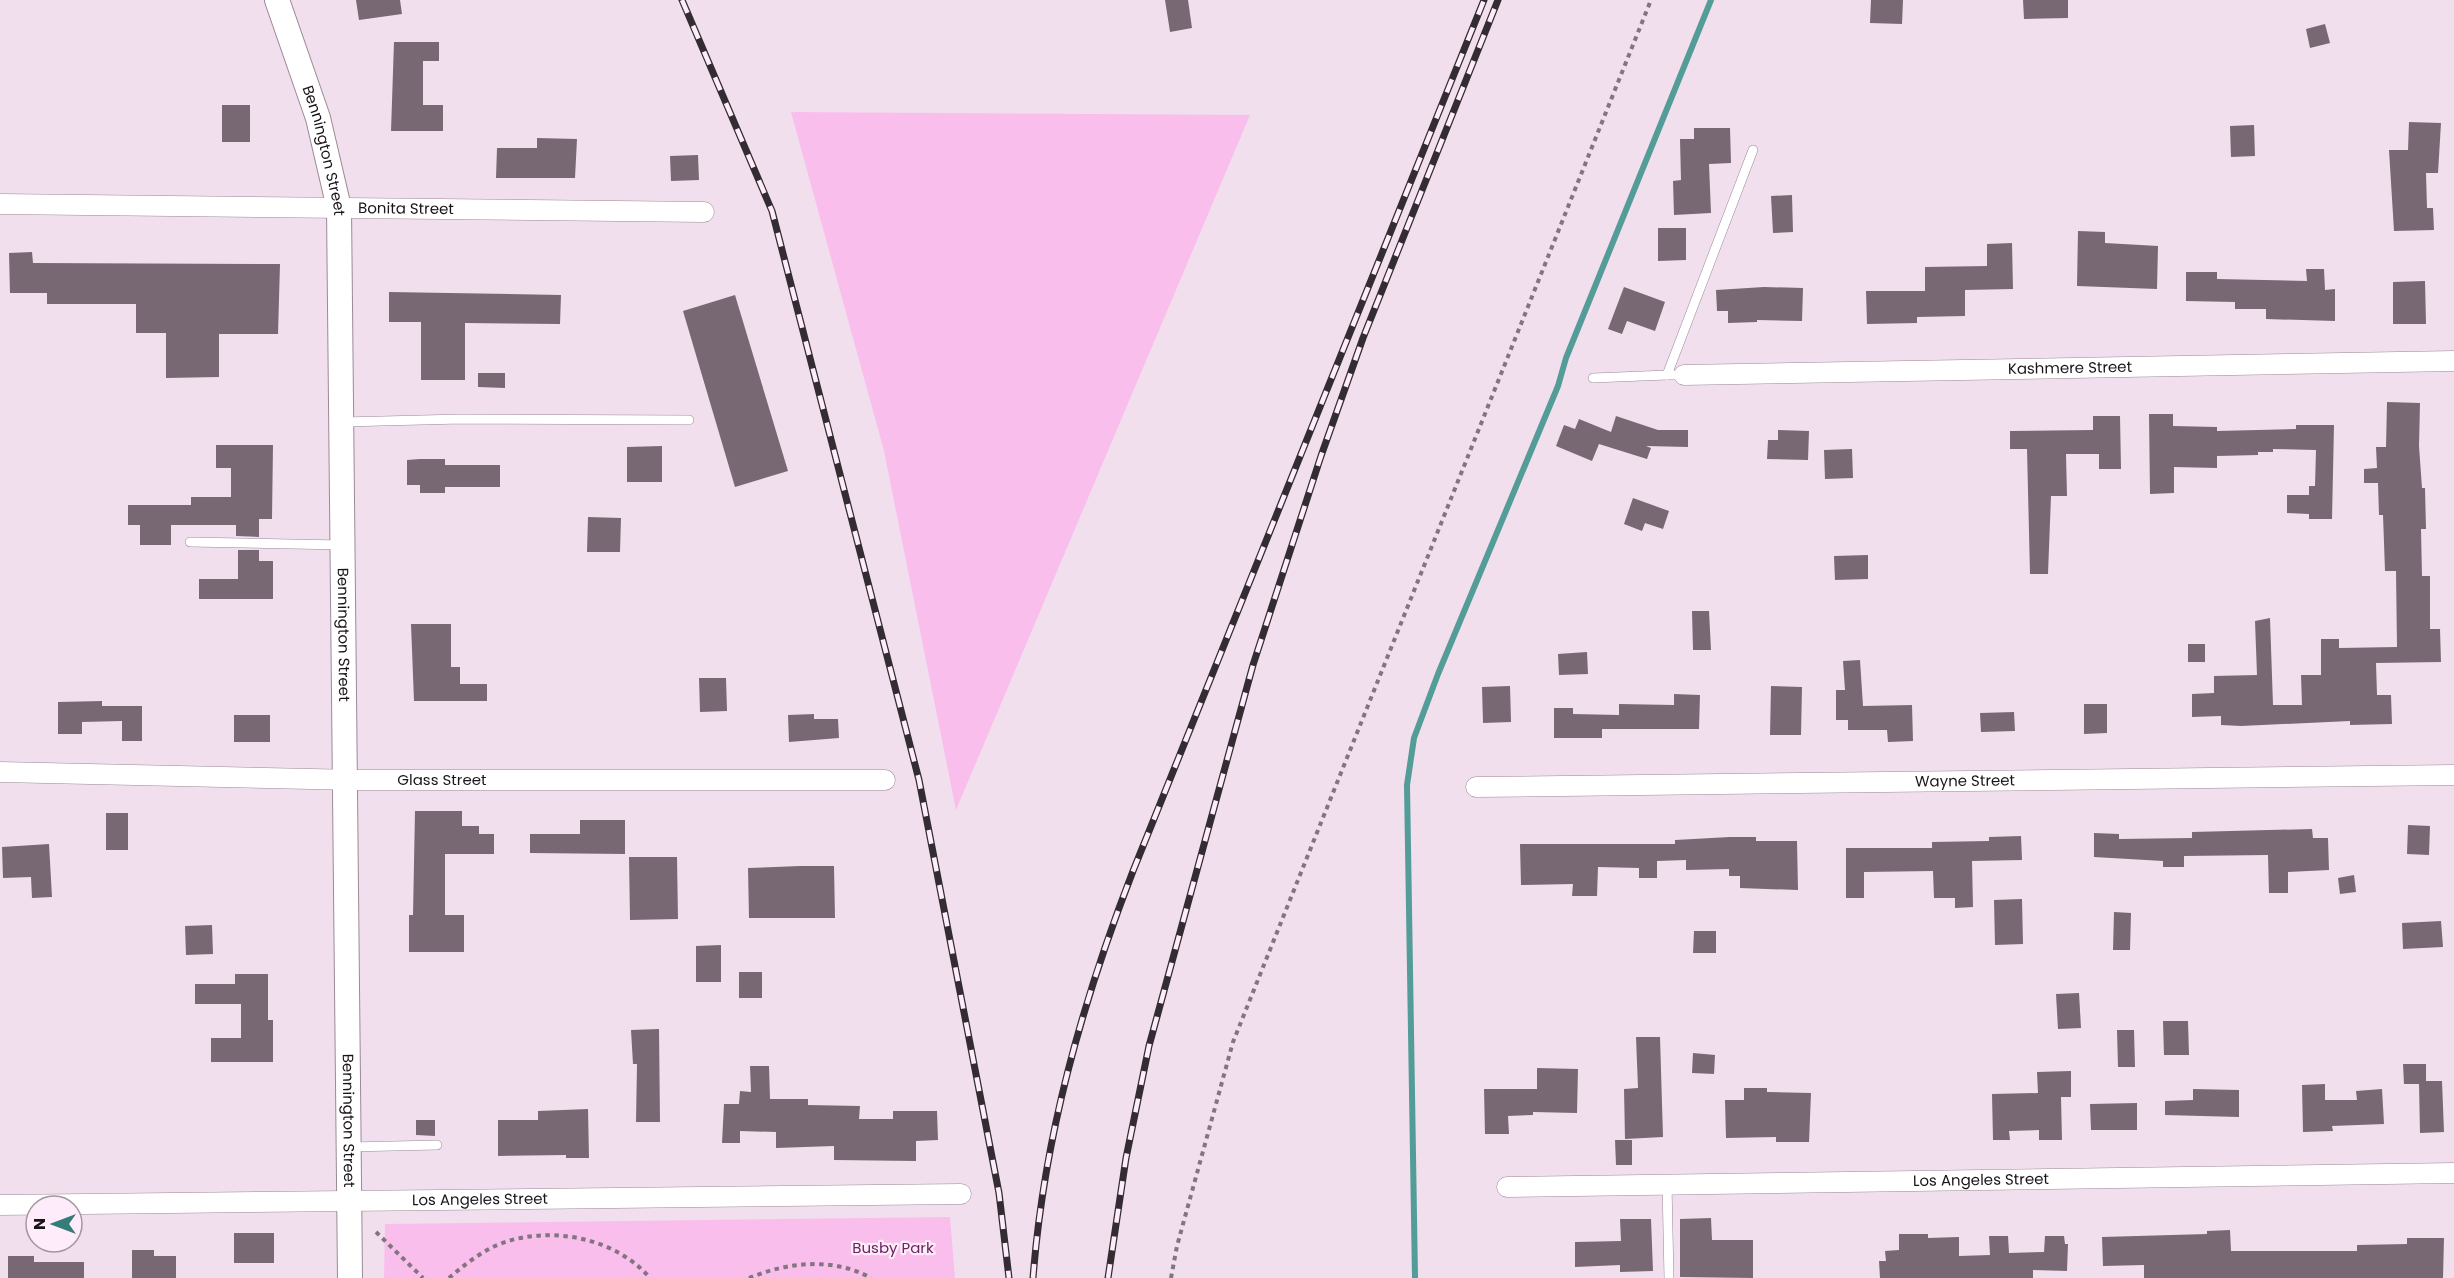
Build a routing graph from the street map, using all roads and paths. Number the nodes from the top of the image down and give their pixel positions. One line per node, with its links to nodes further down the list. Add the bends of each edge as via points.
1 (277, 0): 5 (street, Bennington Street, via 318,118)
2 (1651, 0): 34 (path, via 1233,1042)
3 (1754, 150): 8 (lane)
4 (0, 204): 5 (street, Bonita Street)
5 (339, 208): 6 (street, Bonita Street); 11 (street, Bennington Street)
6 (704, 212)
7 (2454, 361): 8 (street, Kashmere Street)
8 (1676, 375): 9 (lane)
9 (1593, 378)
10 (689, 420): 11 (lane)
11 (341, 423): 13 (street, Bennington Street)
12 (190, 542): 13 (lane)
13 (342, 545): 16 (street, Bennington Street)
14 (0, 772): 16 (street, Glass Street)
15 (2454, 774): 18 (street, Wayne Street)
16 (344, 780): 17 (street, Glass Street); 20 (street, Bennington Street)
17 (885, 780)
18 (1476, 787)
19 (436, 1145): 20 (lane)
20 (350, 1147): 25 (street, Bennington Street)
21 (2454, 1173): 22 (street, Los Angeles Street)
22 (1667, 1185): 23 (street, Los Angeles Street); 35 (lane)
23 (1507, 1187)
24 (961, 1194): 25 (street, Los Angeles Street)
25 (351, 1201): 26 (street, Los Angeles Street); 28 (street, Bennington Street)
26 (0, 1205)
27 (376, 1232): 29 (path)
28 (350, 1278)
29 (423, 1278)
30 (449, 1278): 31 (path, via 494,1247 522,1238 555,1235 613,1251)
31 (650, 1278)
32 (749, 1278): 33 (path, via 807,1263 847,1268)
33 (872, 1278)
34 (1171, 1278)
35 (1668, 1278)

